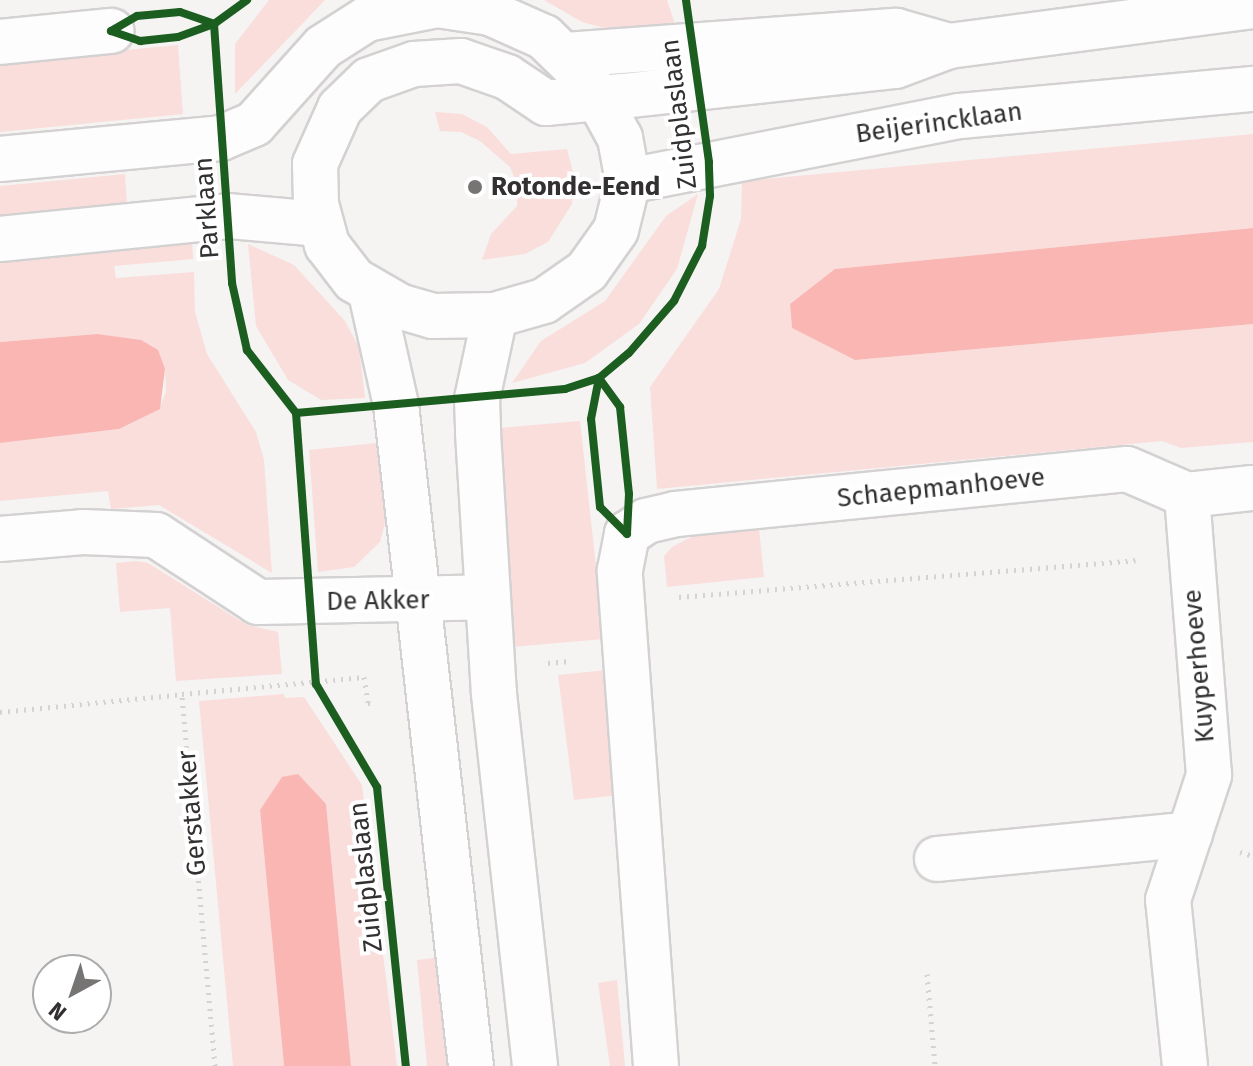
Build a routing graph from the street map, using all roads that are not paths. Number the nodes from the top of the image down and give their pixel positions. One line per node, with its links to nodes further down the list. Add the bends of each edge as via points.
1 (461, 3): 3 (street); 7 (street, via 518,24)
2 (1253, 6): 6 (street)
3 (366, 9): 8 (street); 11 (street, via 323,47 269,111 221,138)
4 (111, 31): 5 (street)
5 (0, 42)
6 (949, 46): 7 (street, via 896,31); 10 (street, via 895,66)
7 (566, 55): 10 (street)
8 (369, 80): 10 (street, via 414,64 461,61 507,77 546,103); 13 (street, via 340,108 320,144 314,184)
9 (1253, 89): 12 (street, Beijerincklaan, via 960,116)
10 (598, 98): 12 (street, via 620,138)
11 (0, 159)
12 (628, 181): 16 (street, via 616,230 587,271 544,301)
13 (319, 224): 14 (street, via 229,216); 15 (street, via 339,265)
14 (0, 239)
15 (371, 293): 16 (street, via 433,316); 21 (street, via 396,405)
16 (495, 315): 20 (street, via 477,399)
17 (1253, 488): 18 (street, Schaepmanhoeve)
18 (1187, 495): 22 (street, Kuyperhoeve, via 1209,775); 26 (street, Schaepmanhoeve, via 1127,469 676,514 646,521 627,534 620,570)
19 (0, 539): 21 (street, De Akker, via 83,532 156,535 258,602)
20 (488, 597): 21 (street, De Akker); 25 (street)
21 (416, 602): 24 (street)
22 (1190, 834): 23 (street); 27 (street, Kuyperhoeve, via 1168,900)
23 (937, 859)
24 (471, 1066)
25 (535, 1066)
26 (656, 1066)
27 (1185, 1066)

